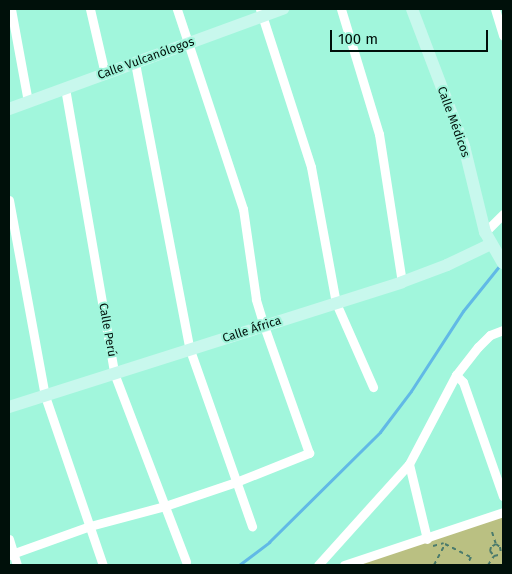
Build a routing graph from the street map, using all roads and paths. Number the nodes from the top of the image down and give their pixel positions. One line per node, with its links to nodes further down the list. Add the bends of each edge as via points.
1 (11, 9): 14 (street)
2 (90, 9): 12 (street)
3 (177, 9): 10 (street)
4 (283, 9): 8 (street, Calle Vulcanólogos)
5 (341, 9): 20 (street, via 379,134)
6 (412, 9): 18 (street, Calle Médicos, via 464,146)
7 (495, 9): 9 (street)
8 (262, 12): 10 (street, Calle Vulcanólogos); 21 (street, via 312,167)
9 (503, 36)
10 (188, 44): 11 (street, Calle Vulcanólogos); 22 (street, via 243,209 256,299)
11 (135, 63): 12 (street, Calle Vulcanólogos); 24 (street)
12 (104, 74): 13 (street, Calle Vulcanólogos)
13 (65, 88): 14 (street, Calle Vulcanólogos); 25 (street, Calle Perú)
14 (28, 102): 15 (street, Calle Vulcanólogos)
15 (9, 109)
16 (9, 200): 28 (street)
17 (503, 214): 18 (street)
18 (485, 232): 19 (street, Calle Médicos)
19 (498, 254): 20 (street, Calle África, via 447,265)
20 (402, 282): 21 (street, Calle África)
21 (336, 303): 22 (street, Calle África); 27 (street)
22 (264, 326): 24 (street, Calle África); 31 (street, via 309,452)
23 (503, 330): 26 (street, via 490,335)
24 (190, 350): 25 (street, Calle África); 31 (street)
25 (114, 374): 28 (street, Calle África); 33 (street, Calle Perú)
26 (456, 375): 30 (street); 32 (street, via 463,382)
27 (373, 387)
28 (44, 396): 29 (street, Calle África); 35 (street)
29 (9, 407)
30 (409, 464): 39 (street); 49 (street)
31 (236, 482): 33 (street); 36 (street)
32 (503, 496)
33 (165, 506): 35 (street); 46 (street, Calle Perú)
34 (503, 512): 39 (street)
35 (90, 526): 44 (street); 48 (street)
36 (252, 526)
37 (492, 532): 41 (path)
38 (9, 539): 44 (street)
39 (427, 539): 50 (street)
40 (503, 542): 42 (path)
41 (496, 544): 42 (path); 45 (path, via 490,551)
42 (500, 546): 43 (path)
43 (502, 553): 45 (path)
44 (11, 554): 47 (street)
45 (494, 556): 55 (path)
46 (186, 562)
47 (17, 565)
48 (103, 565)
49 (318, 565)
50 (344, 565)
51 (388, 565): 52 (path)
52 (396, 565)
53 (434, 565): 54 (path, via 444,544 471,557)
54 (467, 565)
55 (488, 565)

